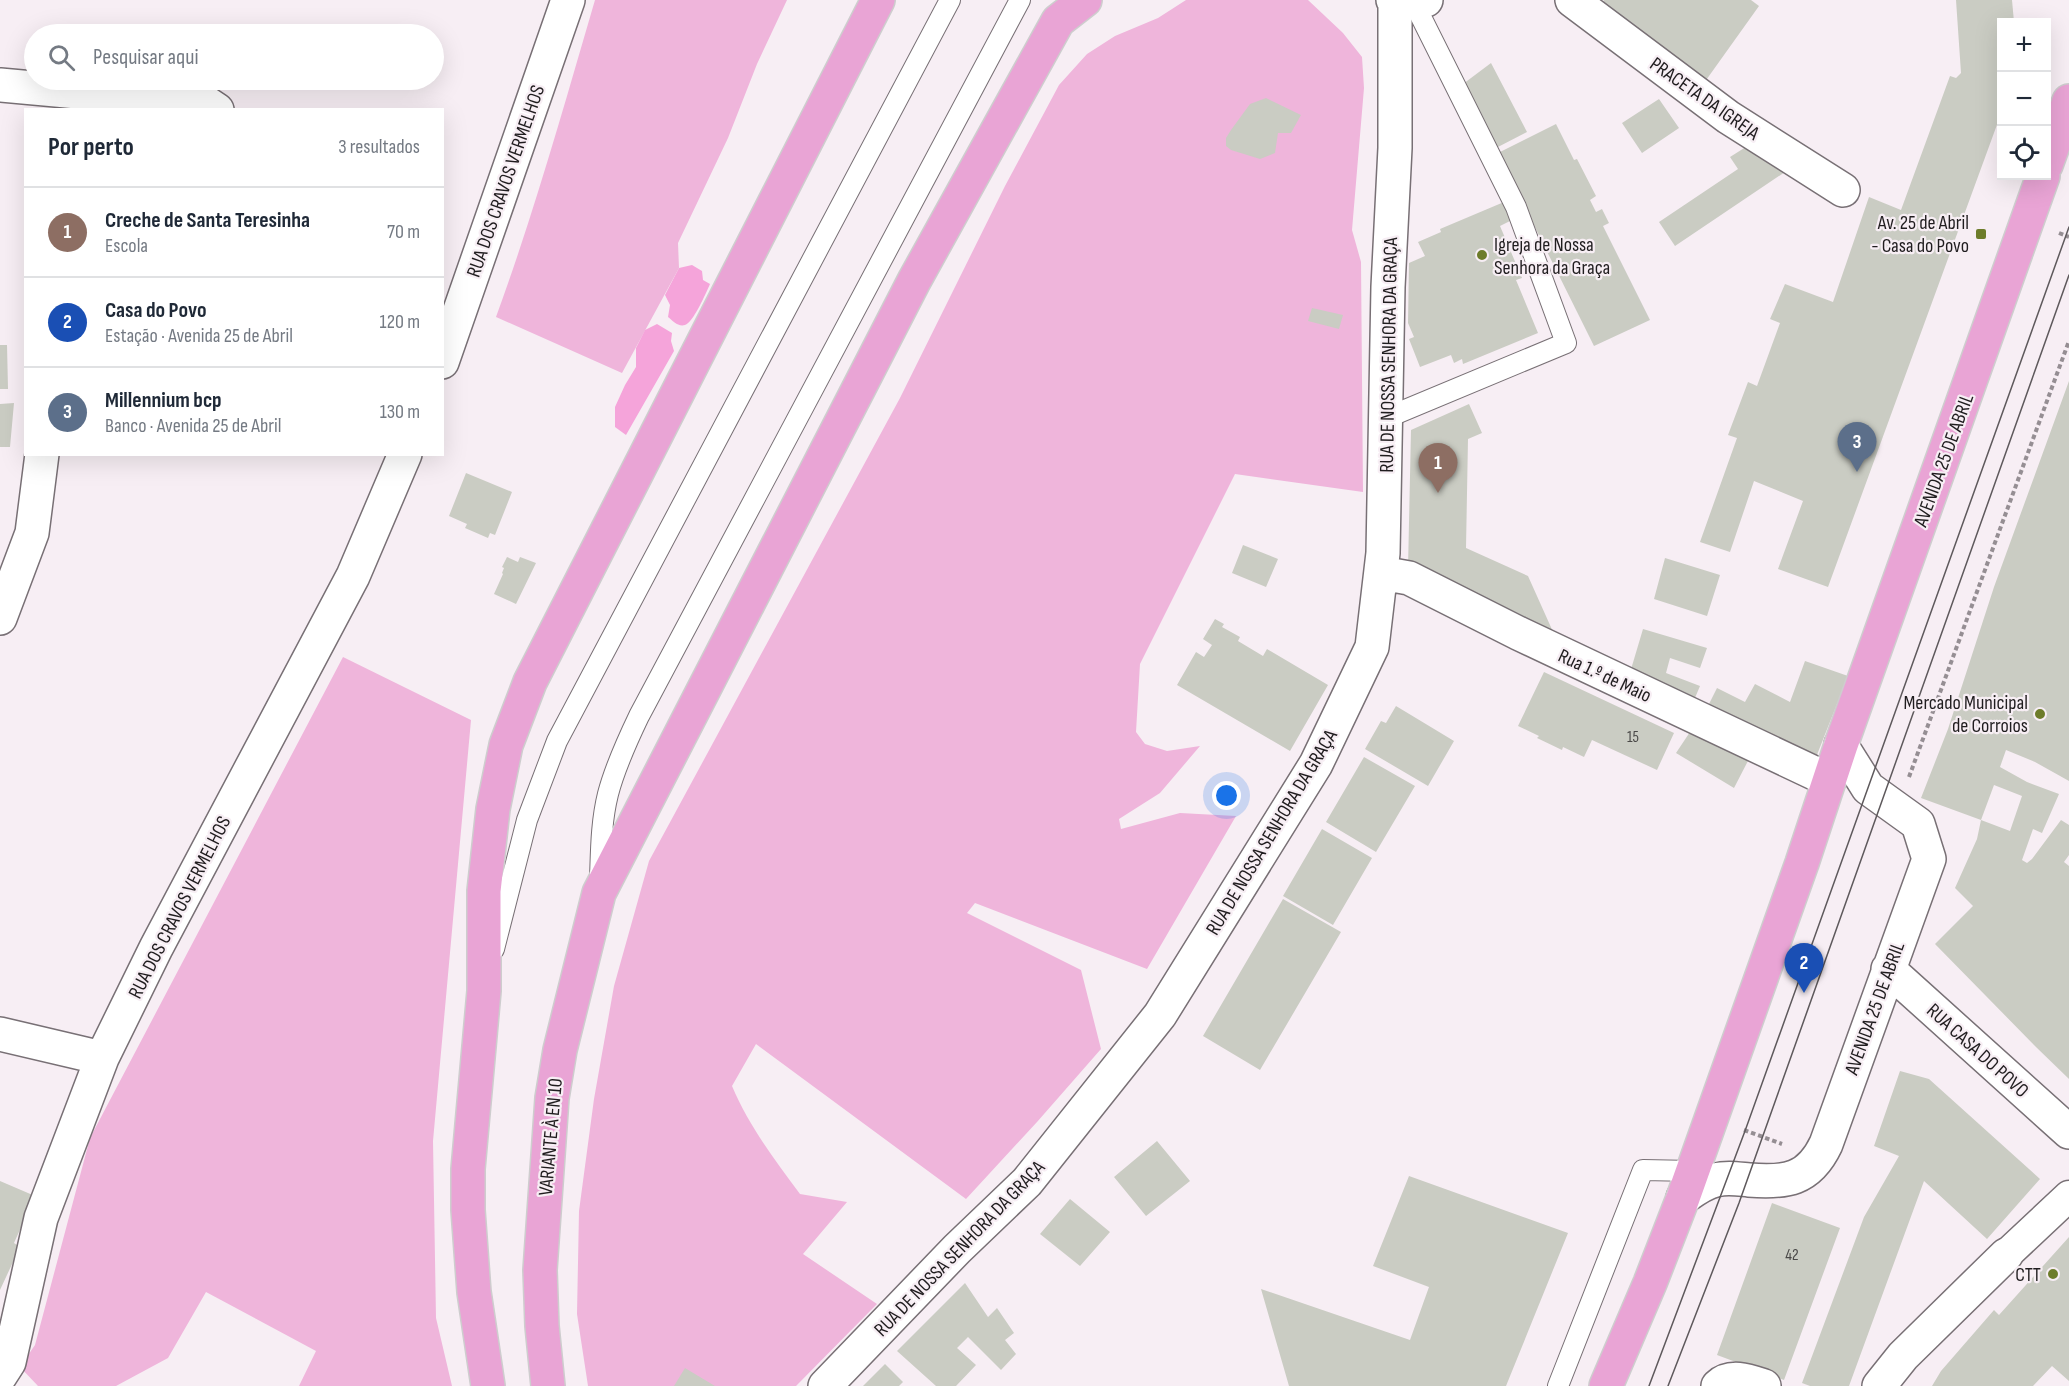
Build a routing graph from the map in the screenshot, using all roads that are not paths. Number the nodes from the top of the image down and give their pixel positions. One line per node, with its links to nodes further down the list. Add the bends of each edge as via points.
1 (568, 0): 17 (street, RUA DOS CRAVOS VERMELHOS)
2 (878, 0): 27 (main road, via 531,682 506,745 493,809 484,891)
3 (950, 0): 27 (lane, via 557,741 527,820)
4 (1020, 0): 25 (lane, via 639,716 608,794)
5 (1085, 0): 25 (main road, VARIANTE À EN 10, via 1058,21 914,280)
6 (1394, 0): 9 (street); 18 (street, RUA DE NOSSA SENHORA DA GRAÇA, via 1395,148)
7 (1426, 0): 9 (street)
8 (1572, 0): 16 (street, PRACETA DA IGREJA, via 1728,117)
9 (1413, 1): 18 (lane, via 1516,207 1566,343)
10 (0, 85): 11 (street)
11 (34, 99): 13 (street, via 208,104)
12 (2069, 100): 14 (main road)
13 (214, 108)
14 (2051, 151)
15 (2042, 180): 23 (main road, AVENIDA 25 DE ABRIL)
16 (1843, 190)
17 (444, 356)
18 (1386, 418): 21 (street, RUA DE NOSSA SENHORA DA GRAÇA)
19 (42, 456): 22 (street, via 32,533)
20 (404, 456): 29 (street, RUA DOS CRAVOS VERMELHOS, via 353,576)
21 (1381, 573): 24 (street, Rua 1.º de Maio, via 1409,578); 37 (street, RUA DE NOSSA SENHORA DA GRAÇA, via 1372,647 1316,764 1160,1015 1027,1182)
22 (0, 618)
23 (1841, 745): 24 (main road, AVENIDA 25 DE ABRIL); 26 (street, AVENIDA 25 DE ABRIL, via 1868,788 1918,824 1929,860)
24 (1829, 780): 31 (main road, AVENIDA 25 DE ABRIL)
25 (599, 893): 36 (main road, VARIANTE À EN 10, via 552,1098 540,1270)
26 (1888, 969): 30 (street, RUA CASA DO POVO); 31 (street, AVENIDA 25 DE ABRIL, via 1826,1144 1815,1163 1787,1180 1717,1180 1695,1190)
27 (484, 991): 35 (main road, via 468,1210 474,1292)
28 (0, 1034): 29 (street)
29 (102, 1058): 34 (street, RUA DOS CRAVOS VERMELHOS, via 42,1218 9,1362)
30 (2069, 1132)
31 (1688, 1185): 38 (lane, via 1643,1170); 39 (main road, AVENIDA 25 DE ABRIL)
32 (2069, 1196): 33 (street)
33 (2006, 1255): 42 (street, via 1903,1356)
34 (0, 1376)
35 (488, 1386)
36 (548, 1386)
37 (825, 1386)
38 (1558, 1386)
39 (1606, 1386)
40 (1718, 1386): 41 (street, via 1736,1378)
41 (1764, 1386)
42 (1879, 1386)

